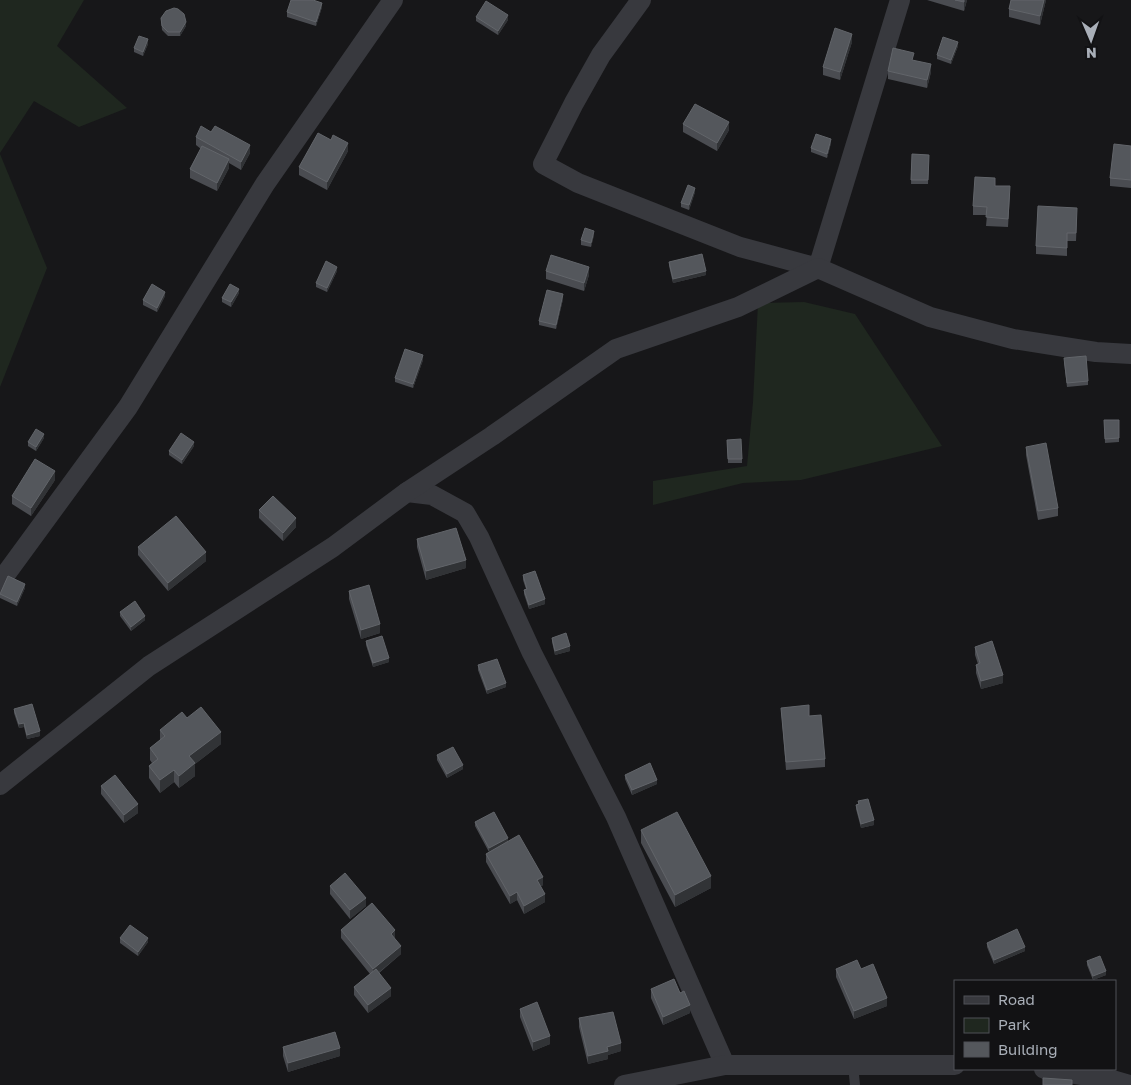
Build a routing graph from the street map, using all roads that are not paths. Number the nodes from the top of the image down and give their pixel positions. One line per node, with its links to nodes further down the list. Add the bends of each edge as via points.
1 (393, 0): 7 (street, via 264,184 128,407)
2 (641, 0): 4 (street, via 601,55 543,164 578,183 740,247)
3 (900, 0): 4 (street)
4 (818, 268): 5 (street, via 930,317 1012,340); 6 (street, via 738,307 616,349)
5 (1131, 354)
6 (407, 492): 8 (street, via 333,547 149,666); 9 (street, via 432,495 465,513 480,537 532,653 616,817)
7 (0, 582)
8 (0, 785)
9 (725, 1065): 10 (street); 13 (street)
10 (853, 1065): 11 (street); 14 (lane)
11 (954, 1065)
12 (1050, 1070): 15 (street)
13 (624, 1085)
14 (855, 1085)
15 (1130, 1085)

